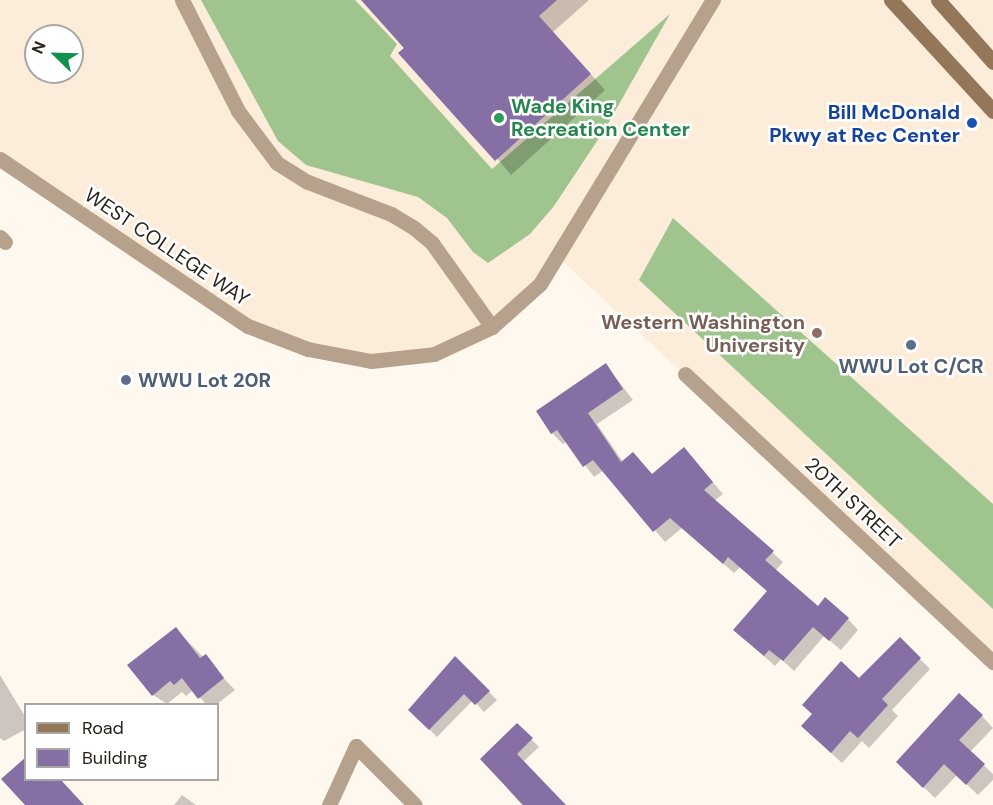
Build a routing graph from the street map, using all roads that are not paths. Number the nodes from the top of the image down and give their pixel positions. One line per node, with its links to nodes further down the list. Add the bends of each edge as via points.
1 (182, 0): 8 (street, via 238,111 277,163 308,182 391,214 413,227 432,243)
2 (713, 0): 8 (street, WEST COLLEGE WAY, via 559,258 518,307)
3 (891, 0): 6 (main road)
4 (938, 0): 5 (main road)
5 (993, 62)
6 (993, 111)
7 (0, 159): 8 (street, WEST COLLEGE WAY, via 220,311 277,339 339,356 370,361 403,360 434,354)
8 (492, 327)
9 (685, 374): 10 (street, 20TH STREET)
10 (993, 662)
11 (329, 805): 12 (street, via 357,746)
12 (415, 805)

